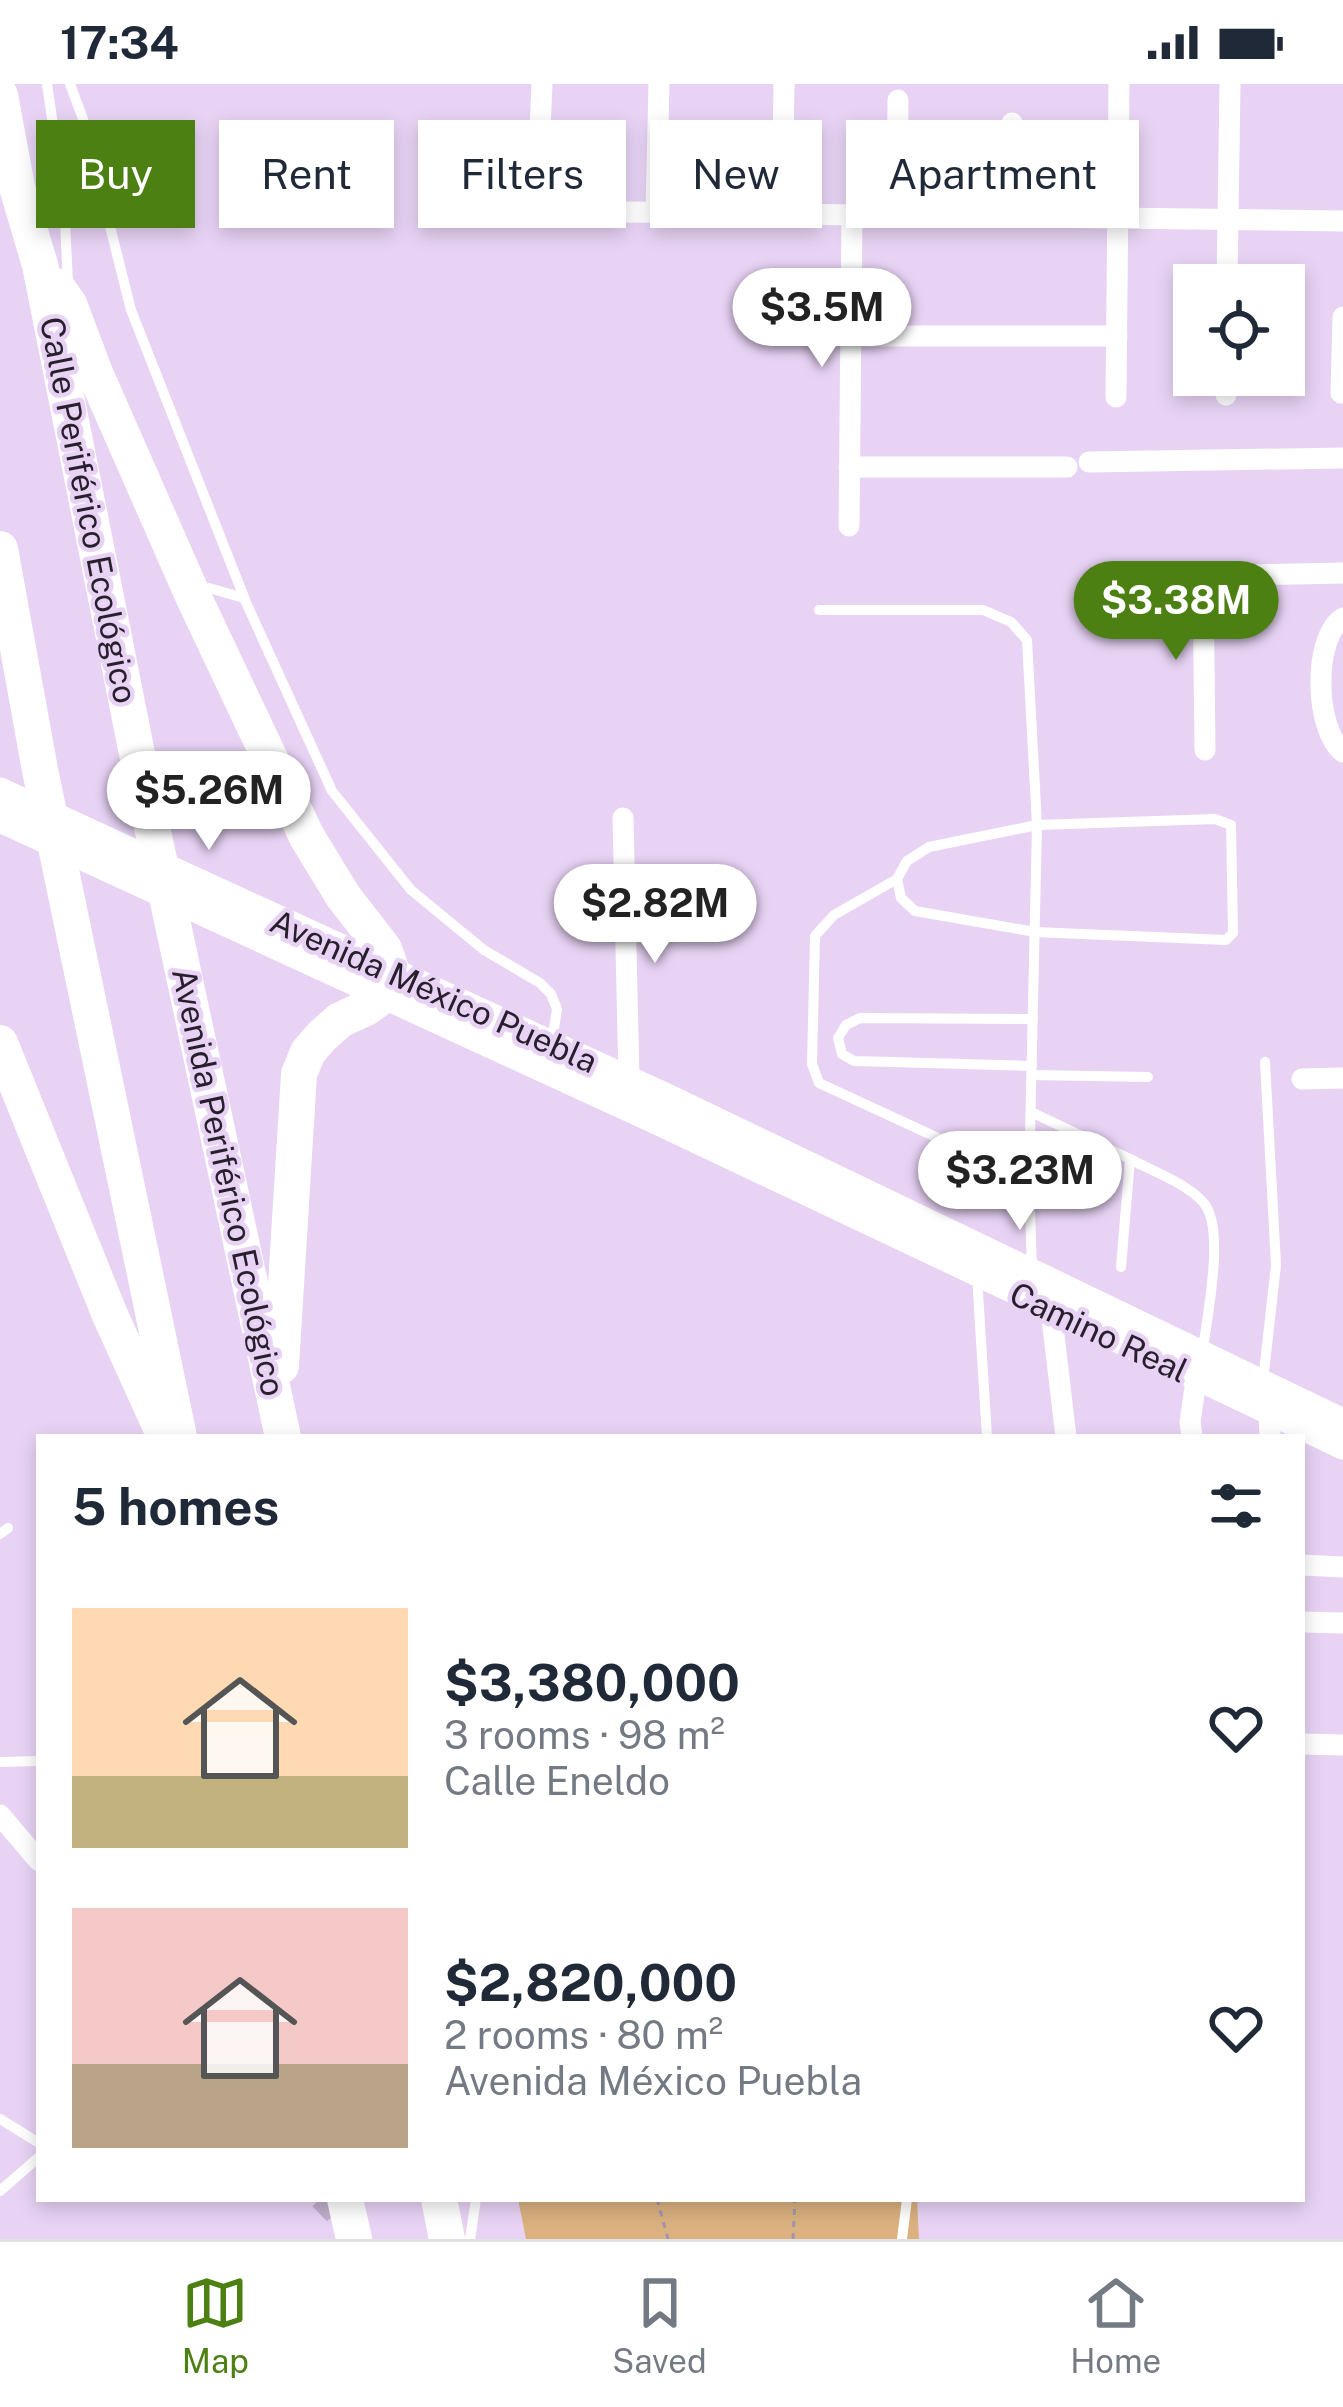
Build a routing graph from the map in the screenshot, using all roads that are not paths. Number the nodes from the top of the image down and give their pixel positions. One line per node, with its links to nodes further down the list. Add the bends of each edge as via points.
1 (46, 84): 22 (lane)
2 (70, 84): 36 (lane, via 131,310)
3 (542, 84): 14 (street, via 543,208)
4 (659, 84): 10 (street)
5 (784, 84): 11 (street)
6 (1119, 84): 13 (street)
7 (1230, 84): 16 (street)
8 (0, 95): 21 (highway, Calle Periférico Ecológico)
9 (898, 100): 12 (street)
10 (658, 120)
11 (783, 120)
12 (898, 120)
13 (1119, 120)
14 (650, 212)
15 (1139, 218): 16 (street)
16 (1228, 219): 17 (street); 20 (street)
17 (1343, 221)
18 (852, 228): 24 (street)
19 (1118, 228): 25 (street)
20 (1227, 264)
21 (40, 265): 22 (highway); 46 (highway, Calle Periférico Ecológico)
22 (69, 304): 35 (highway)
23 (1343, 317): 26 (street)
24 (851, 336): 25 (street); 29 (street)
25 (1117, 336): 27 (street)
26 (1341, 393)
27 (1116, 397)
28 (1343, 458): 29 (street)
29 (849, 467): 30 (street)
30 (849, 526)
31 (0, 549): 71 (highway)
32 (1343, 573): 34 (street)
33 (1160, 577): 34 (street)
34 (1203, 577): 39 (street)
35 (193, 596): 36 (lane, via 209,588); 48 (highway, via 307,837 384,949)
36 (244, 598): 51 (lane, via 332,791 411,890 551,994 557,1009)
37 (819, 610): 44 (lane, via 983,610 1011,622 1027,640 1031,672)
38 (1343, 619): 40 (street, via 1323,652 1323,719)
39 (1205, 750)
40 (1343, 752)
41 (0, 791): 48 (street, Avenida México Puebla)
42 (623, 818): 57 (street)
43 (0, 819): 48 (street, Avenida México Puebla)
44 (1036, 825): 45 (lane, via 929,848); 47 (lane); 47 (lane, via 1225,820 1233,933 1217,942)
45 (897, 879): 47 (lane, via 914,911); 61 (lane, via 834,915 815,936 818,1083)
46 (173, 926): 69 (highway, Avenida Periférico Ecológico)
47 (1035, 932): 49 (lane)
48 (388, 984): 51 (street, Avenida México Puebla); 69 (highway, via 322,1036 299,1074)
49 (1033, 1019): 53 (lane); 53 (lane, via 860,1018 838,1038 854,1061)
50 (0, 1043): 70 (highway)
51 (546, 1056): 57 (street, Avenida México Puebla)
52 (1265, 1062): 67 (lane, via 1276,1265)
53 (1032, 1071): 54 (lane); 59 (lane)
54 (1148, 1077)
55 (1343, 1078): 56 (street)
56 (1302, 1079)
57 (624, 1092): 58 (street, Avenida México Puebla)
58 (666, 1111): 63 (street, Camino Real); 64 (street, Camino Real)
59 (1031, 1112): 60 (lane); 61 (lane)
60 (1130, 1159): 62 (lane); 66 (lane, via 1200,1198 1212,1214)
61 (1030, 1180): 64 (lane)
62 (1121, 1268)
63 (976, 1273): 65 (street, Camino Real); 72 (lane)
64 (1033, 1274): 66 (street, Camino Real)
65 (1051, 1310): 66 (street, Camino Real); 73 (street)
66 (1199, 1366): 67 (street, Camino Real); 74 (street)
67 (1263, 1410): 68 (street, Camino Real); 75 (street, Camino Real)
68 (1343, 1421)
69 (281, 1425)
70 (164, 1434)
71 (178, 1434)
72 (987, 1434)
73 (1066, 1434)
74 (1192, 1434)
75 (1343, 1446)
76 (1305, 1565): 77 (street)
77 (1343, 1567)
78 (1305, 1622): 79 (street)
79 (1343, 1623)
80 (1305, 1744): 81 (street)
81 (1343, 1745)
82 (36, 1761): 83 (lane)
83 (0, 1762)
84 (0, 1815): 85 (street)
85 (36, 1857)
86 (0, 2119): 87 (lane)
87 (36, 2141)
88 (36, 2160): 89 (lane)
89 (0, 2191)
90 (346, 2202): 94 (highway)
91 (440, 2202): 95 (highway)
92 (476, 2202): 96 (lane)
93 (907, 2202): 97 (lane)
94 (354, 2239)
95 (447, 2239)
96 (470, 2239)
97 (902, 2239)

